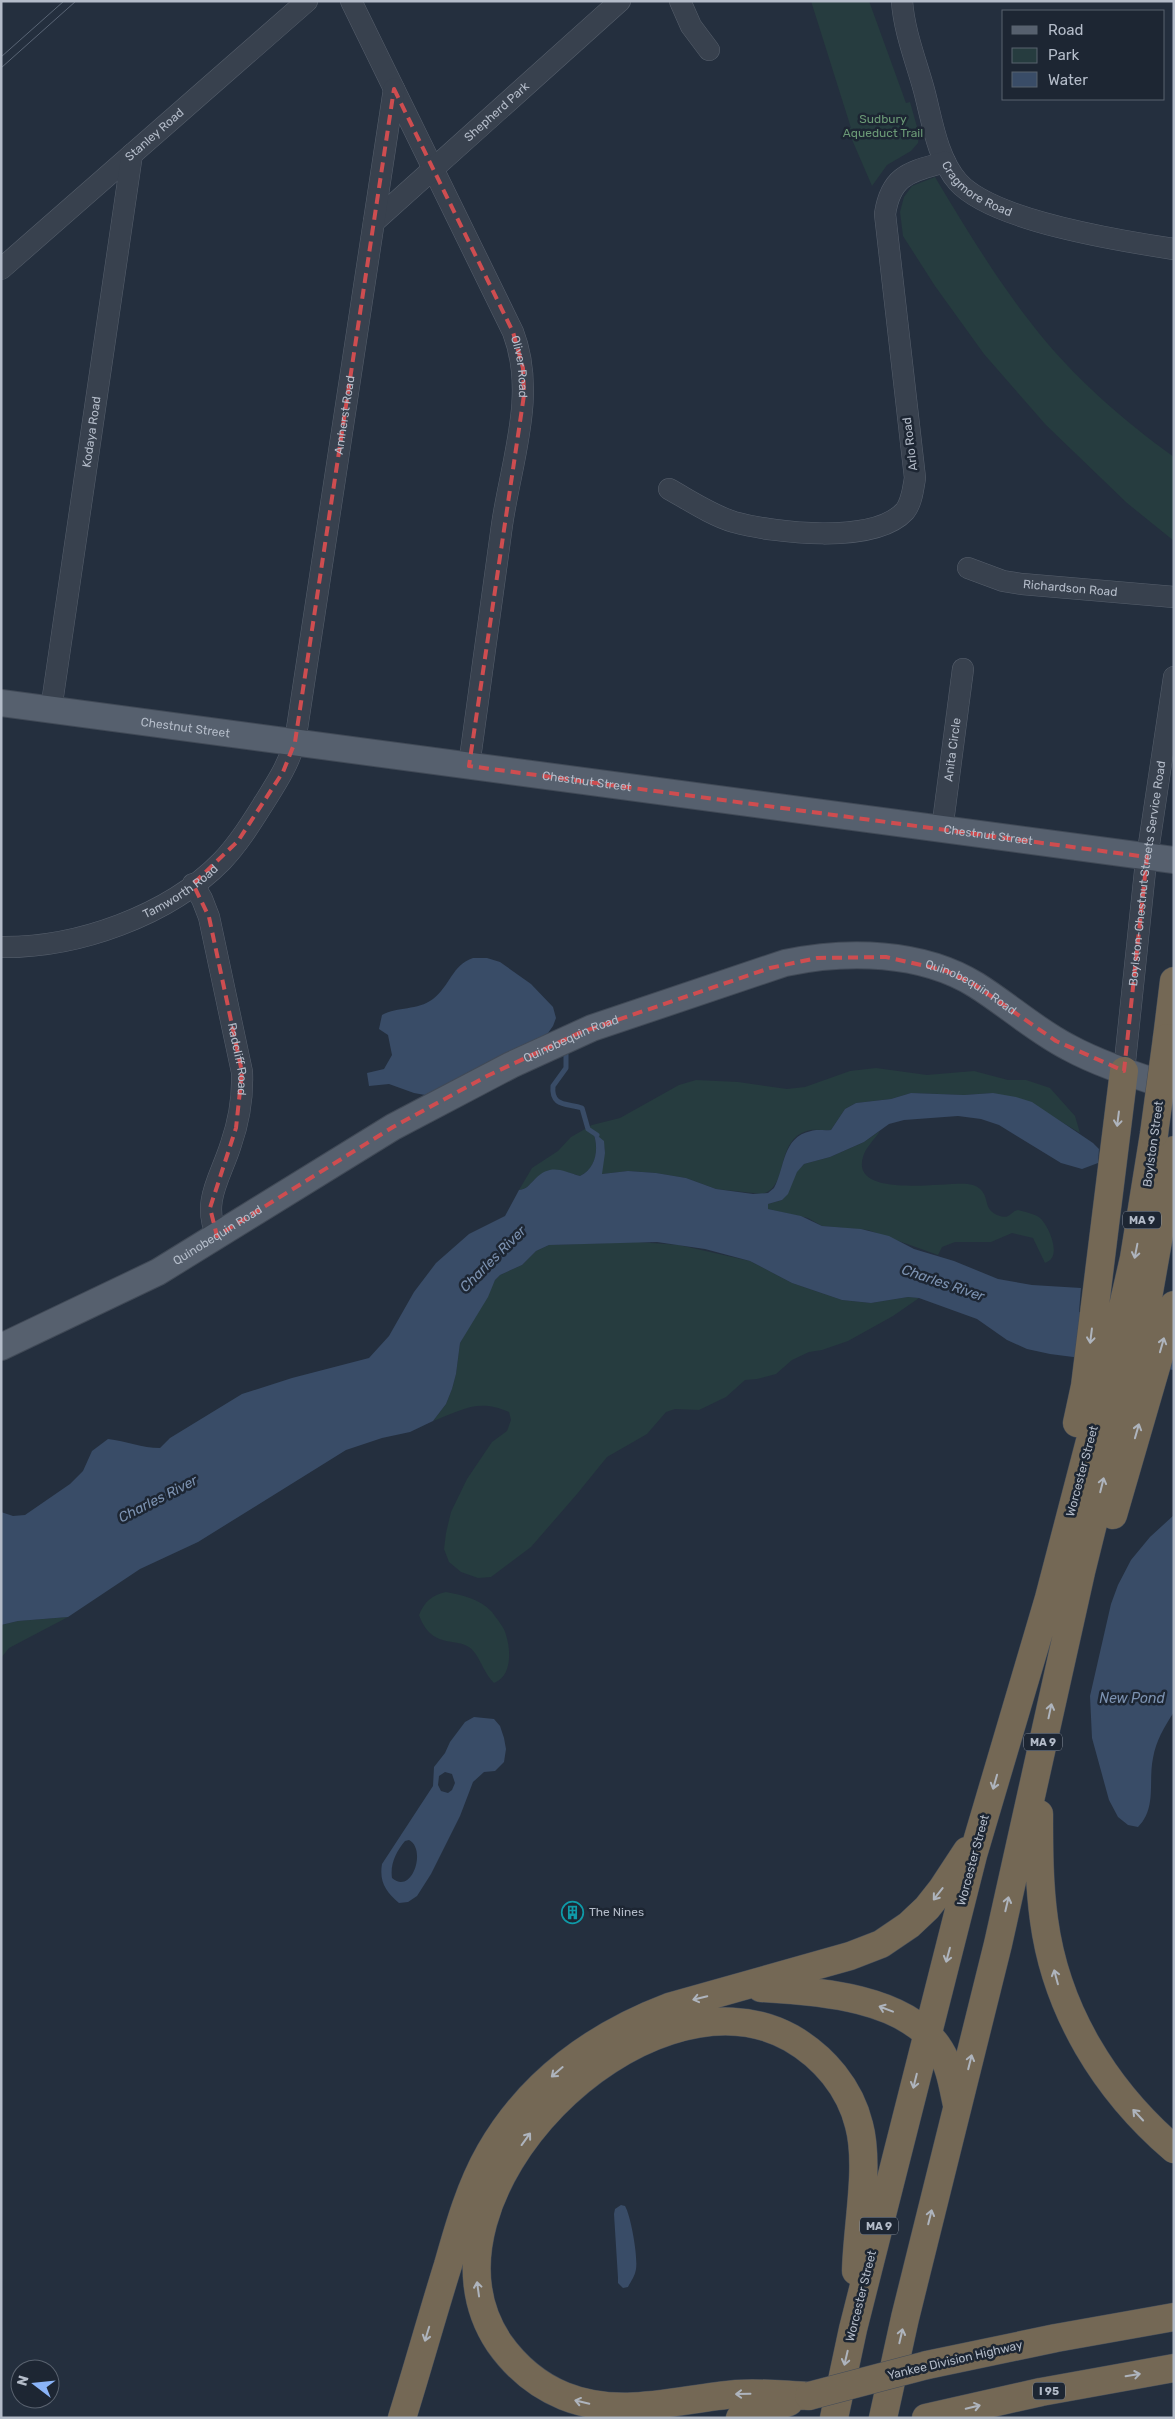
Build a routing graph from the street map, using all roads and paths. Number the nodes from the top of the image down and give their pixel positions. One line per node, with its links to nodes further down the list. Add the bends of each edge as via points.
1 (307, 1): 8 (street, Stanley Road)
2 (351, 1): 7 (street, Oliver Road)
3 (620, 1): 10 (street, Shepherd Park)
4 (680, 1): 6 (street, via 695,33)
5 (902, 1): 9 (street, Cragmore Road)
6 (709, 50)
7 (394, 89): 10 (street, Oliver Road); 11 (street, Amherst Road)
8 (132, 154): 13 (street, Stanley Road); 20 (street, Kodaya Road)
9 (945, 162): 12 (street, Cragmore Road, via 958,182 1003,210 1073,230); 14 (street, Arlo Road, via 900,178 892,189 885,214 915,478 905,510 894,519 848,533 802,533 763,529 732,521)
10 (434, 169): 11 (street, Shepherd Park); 22 (street, Oliver Road, via 513,332 524,375 522,408 502,525)
11 (374, 222): 21 (street, Amherst Road)
12 (1174, 249)
13 (1, 269)
14 (669, 489)
15 (968, 568): 16 (street, Richardson Road, via 1022,584)
16 (1174, 597)
17 (963, 669): 23 (street, Anita Circle)
18 (1174, 677): 24 (street, Boylston-Chestnut Streets Service Road)
19 (1, 704): 20 (main road, Chestnut Street)
20 (51, 710): 21 (main road, Chestnut Street)
21 (295, 742): 22 (main road, Chestnut Street); 26 (street, Tamworth Road, via 283,772 238,841 213,870)
22 (470, 766): 23 (main road, Chestnut Street)
23 (942, 830): 24 (main road, Chestnut Street)
24 (1146, 857): 25 (main road, Chestnut Street); 29 (street, Boylston-Chestnut Streets Service Road)
25 (1174, 860)
26 (193, 884): 27 (street, Tamworth Road, via 145,913 94,934 46,945); 32 (street, Radcliff Road, via 209,917 242,1072 242,1097 236,1128 212,1194 211,1223)
27 (1, 947)
28 (1174, 981): 31 (highway, Boylston Street / MA 9, bridge)
29 (1124, 1070): 30 (main road, Quinobequin Road); 32 (main road, Quinobequin Road, via 1056,1041 975,985 947,971 919,962 869,956 800,960 617,1019 554,1044 465,1087 393,1127); 35 (highway, one-way to 35, via 1095,1302)
30 (1174, 1088)
31 (1164, 1142): 33 (highway, Boylston Street / MA 9, via 1140,1229)
32 (217, 1236): 34 (main road, Quinobequin Road, via 139,1283)
33 (1154, 1308): 35 (highway, Worcester Street / MA 9)
34 (1, 1347)
35 (1120, 1373): 36 (highway, MA 9, one-way to 35, via 1065,1642 1106,1534); 37 (highway, Worcester Street / MA 9, one-way to 37)
36 (1039, 1763): 40 (highway, MA 9, one-way to 36); 41 (highway, one-way to 36, via 1110,2082 1085,2042 1059,1987 1042,1904)
37 (982, 1824): 38 (highway, one-way to 38, via 942,1889 899,1933 862,1952); 39 (highway, Worcester Street / MA 9, one-way to 39)
38 (747, 1987): 39 (highway, one-way to 38, via 903,2016 857,2000 803,1991); 46 (highway, one-way to 46, via 669,2007 615,2030 555,2073 515,2116 490,2152 471,2192)
39 (927, 2034): 40 (highway, via 944,2057); 43 (highway, Worcester Street / MA 9, one-way to 43)
40 (958, 2110): 49 (highway, MA 9, one-way to 40)
41 (1174, 2149)
42 (1174, 2317): 45 (highway, Yankee Division Highway, bridge, via 927,2365)
43 (855, 2321): 45 (highway, one-way to 43, via 738,2394 670,2405 616,2407 573,2400 528,2376 510,2358 492,2331 479,2300 476,2278 482,2226 496,2189 516,2153 540,2120 566,2093 598,2067 630,2048 673,2030 718,2021 759,2025 784,2035 823,2062 842,2087 858,2122 863,2160); 48 (highway, Worcester Street / MA 9, one-way to 48)
44 (1174, 2368): 50 (highway, I 95, one-way to 44, via 1050,2390)
45 (809, 2396): 47 (highway, Yankee Division Highway)
46 (402, 2418)
47 (740, 2418)
48 (834, 2418)
49 (883, 2418)
50 (926, 2418)

